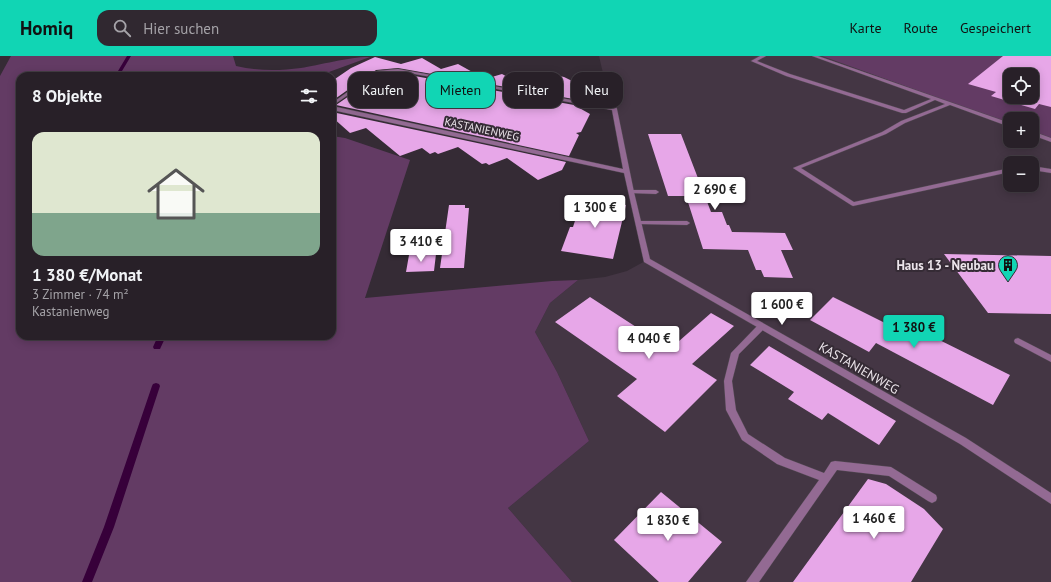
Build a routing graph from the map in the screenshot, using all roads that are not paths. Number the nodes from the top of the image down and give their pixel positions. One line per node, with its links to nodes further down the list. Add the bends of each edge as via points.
1 (764, 56): 3 (street, via 753,61 788,75 904,112)
2 (814, 56): 3 (street)
3 (934, 99): 5 (street)
4 (336, 102): 7 (street, via 379,72 398,70)
5 (949, 104): 8 (street); 14 (street, via 796,168 853,204)
6 (336, 109): 13 (street, KASTANIENWEG)
7 (614, 109): 13 (street, KASTANIENWEG)
8 (1003, 123)
9 (1039, 136): 10 (street)
10 (1051, 140)
11 (1039, 169): 12 (street)
12 (1051, 171)
13 (627, 172): 15 (street, KASTANIENWEG)
14 (1003, 172)
15 (631, 192): 16 (street); 17 (street, KASTANIENWEG)
16 (656, 192)
17 (638, 223): 18 (street); 19 (street, KASTANIENWEG, via 647,260)
18 (687, 223)
19 (762, 326): 22 (street, via 735,353 728,382 731,410 745,437 781,461); 24 (street, KASTANIENWEG, via 964,441)
20 (1018, 341): 21 (street)
21 (1051, 359)
22 (826, 478): 23 (street, via 835,465 891,472); 25 (street)
23 (932, 498)
24 (1051, 499)
25 (752, 582)

